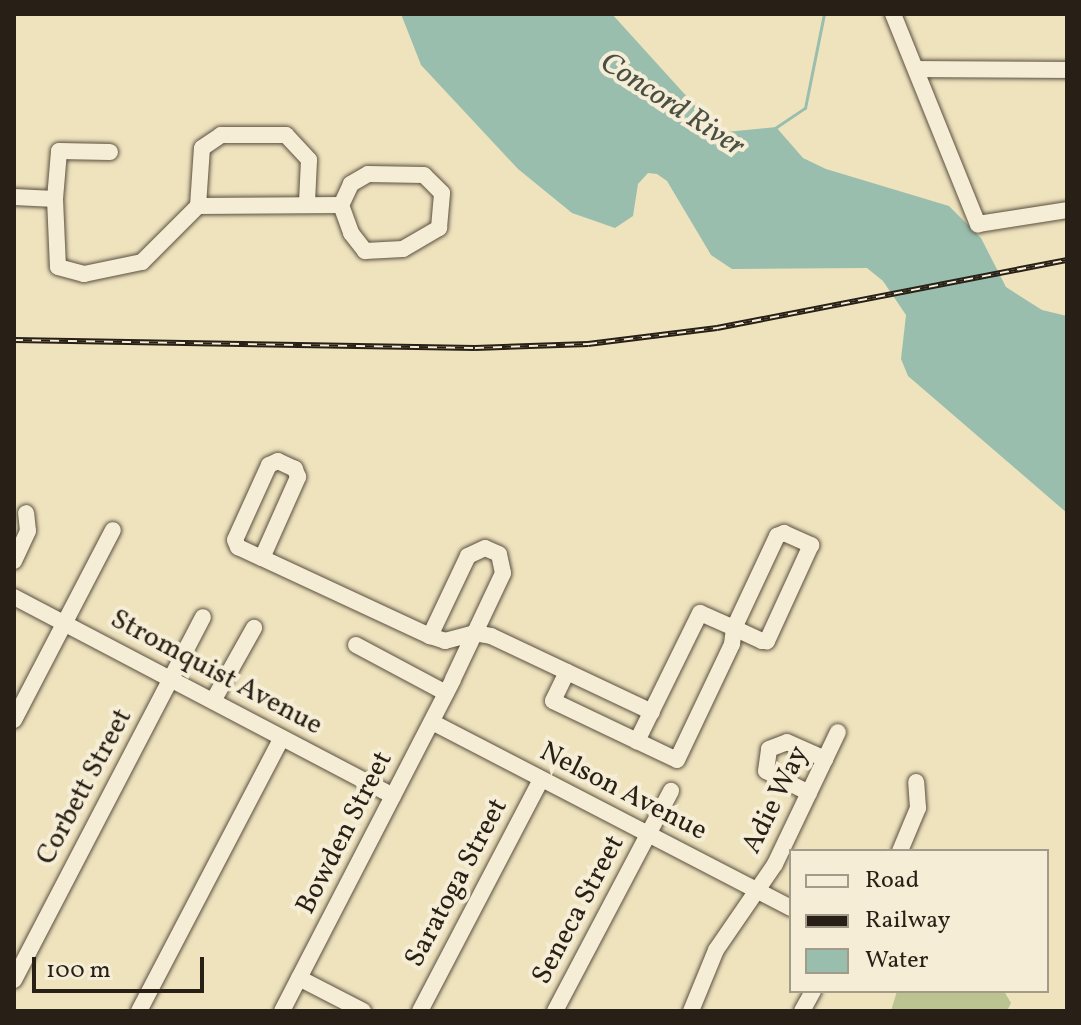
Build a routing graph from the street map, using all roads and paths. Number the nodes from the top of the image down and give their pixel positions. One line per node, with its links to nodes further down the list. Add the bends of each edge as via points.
1 (893, 14): 2 (street)
2 (919, 69): 3 (street); 10 (street, via 972,213 983,225)
3 (1067, 70)
4 (110, 152): 6 (street, via 59,151)
5 (14, 197): 6 (street)
6 (55, 199): 9 (street, via 58,267 84,274 142,262)
7 (307, 203): 8 (street); 9 (street); 9 (street, via 309,160 286,135 221,135 202,148)
8 (341, 205): 8 (street, via 351,233 365,251 403,249 439,228 442,193 424,175 368,174 351,184)
9 (198, 206)
10 (1067, 210)
11 (26, 513): 14 (street, via 28,531)
12 (113, 530): 17 (street)
13 (262, 558): 13 (street, via 298,477 295,469 278,461 269,465 235,540); 21 (street)
14 (14, 561)
15 (14, 597): 17 (street, Stromquist Avenue)
16 (203, 617): 24 (street, Corbett Street)
17 (64, 624): 24 (street, Stromquist Avenue); 28 (street)
18 (254, 628): 26 (street)
19 (734, 628): 19 (street, via 780,533 811,545 770,638 762,641); 27 (street, via 700,613); 32 (street, via 732,644 677,760)
20 (474, 633): 21 (street, via 445,641); 21 (street, Bowden Street, via 504,566 499,554 485,548 465,560); 23 (street); 25 (street, Bowden Street)
21 (430, 636)
22 (356, 645): 25 (street)
23 (567, 672): 27 (street); 32 (street, via 553,701)
24 (171, 679): 26 (street, Stromquist Avenue); 44 (street, Corbett Street)
25 (450, 686): 29 (street, Bowden Street)
26 (213, 701): 31 (street, Stromquist Avenue)
27 (652, 712): 32 (street)
28 (14, 720)
29 (432, 722): 34 (street, Nelson Avenue); 38 (street, Bowden Street)
30 (838, 732): 33 (street, Adie Way)
31 (282, 738): 38 (street, Stromquist Avenue); 46 (street)
32 (637, 741)
33 (825, 759): 37 (street, Adie Way); 37 (street, via 787,742 769,749 766,771)
34 (541, 780): 39 (street, Nelson Avenue); 49 (street, Saratoga Street)
35 (916, 782): 40 (street, via 918,808)
36 (671, 791): 39 (street, Seneca Street)
37 (809, 793): 41 (street, Adie Way)
38 (393, 796): 43 (street, Bowden Street)
39 (648, 835): 41 (street, Nelson Avenue); 50 (street, Seneca Street)
40 (901, 849)
41 (758, 890): 42 (street, Nelson Avenue); 51 (street, Adie Way, via 716,950)
42 (789, 907)
43 (299, 978): 47 (street, Bowden Street); 48 (street)
44 (14, 980)
45 (812, 993): 52 (street)
46 (139, 1011)
47 (282, 1011)
48 (363, 1011)
49 (420, 1011)
50 (555, 1011)
51 (691, 1011)
52 (802, 1011)

